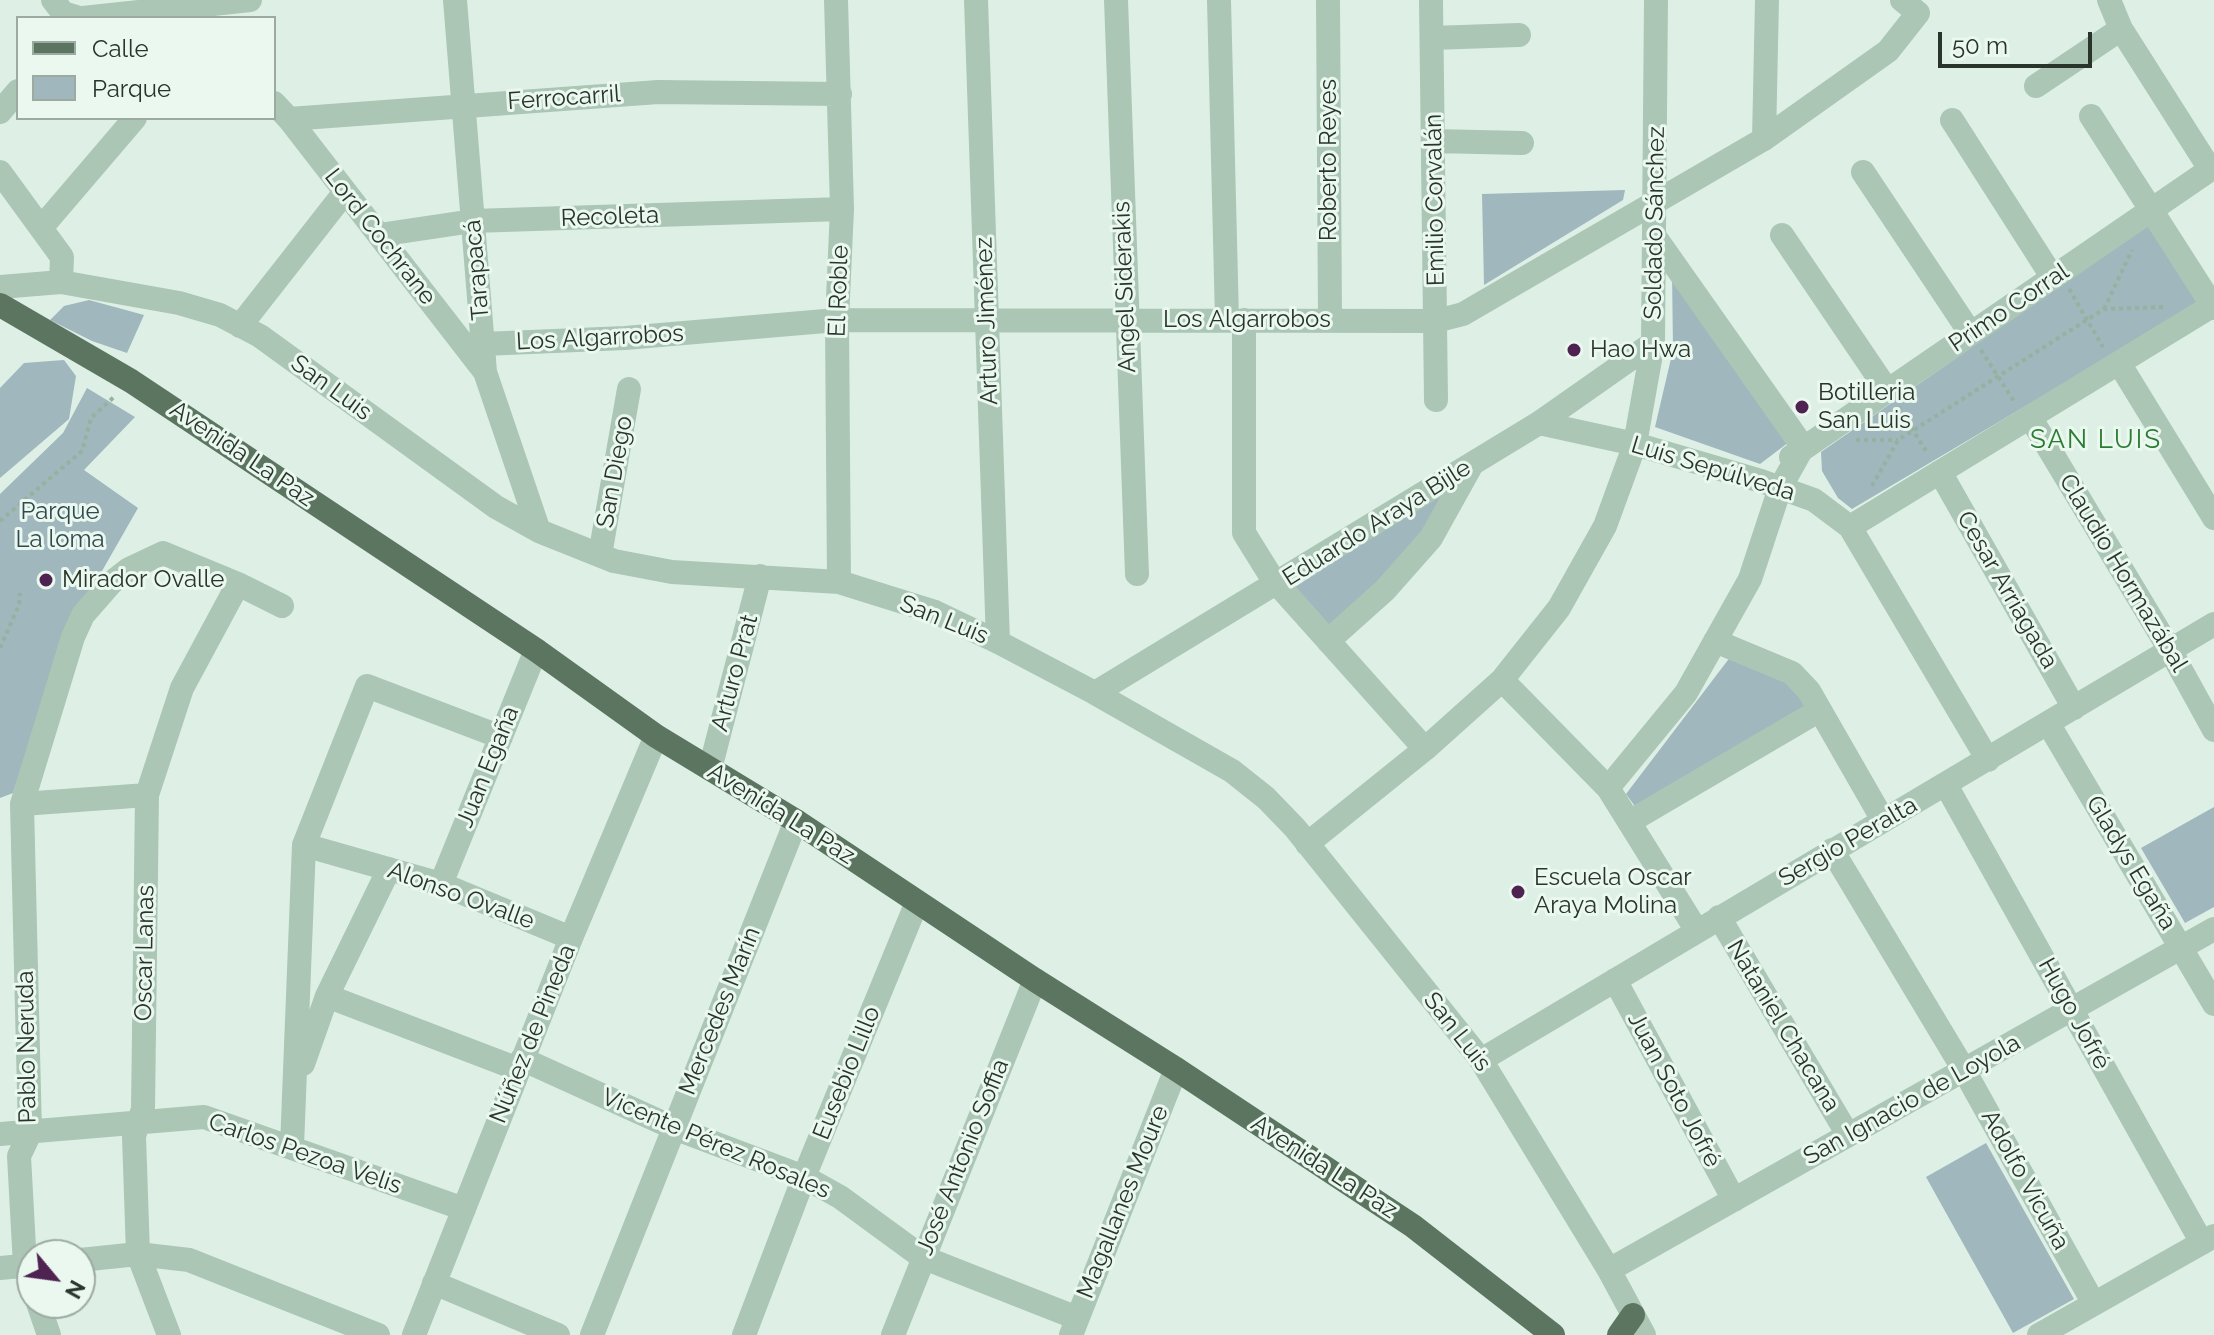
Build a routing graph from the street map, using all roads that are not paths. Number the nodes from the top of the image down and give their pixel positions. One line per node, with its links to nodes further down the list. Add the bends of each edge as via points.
1 (53, 0): 15 (street, via 63,13)
2 (250, 0): 13 (street)
3 (455, 0): 23 (street, Tarapacá)
4 (836, 0): 22 (street, El Roble)
5 (976, 0): 49 (street, Arturo Jiménez)
6 (1116, 0): 54 (street, Angel Siderakis)
7 (1219, 0): 50 (street)
8 (1328, 0): 51 (street, Roberto Reyes)
9 (1431, 0): 19 (street, Emilio Corvalán)
10 (1656, 0): 36 (street, Soldado Sánchez)
11 (1767, 0): 29 (street)
12 (2109, 0): 17 (street)
13 (238, 1): 16 (street)
14 (1910, 6): 29 (street, Los Algarrobos, via 1888,51)
15 (74, 16)
16 (99, 16)
17 (2121, 29): 20 (street); 32 (street)
18 (1519, 35): 19 (street)
19 (1432, 38): 30 (street, Emilio Corvalán)
20 (2036, 86)
21 (16, 93): 25 (street)
22 (840, 94): 23 (street, Ferrocarril, via 658,92); 37 (street, El Roble)
23 (464, 105): 24 (street, Ferrocarril); 39 (street, Tarapacá)
24 (282, 111): 35 (street, Lord Cochrane)
25 (0, 112)
26 (2091, 116): 38 (street)
27 (133, 120): 40 (street)
28 (1952, 120): 44 (street)
29 (1764, 139): 36 (street, Los Algarrobos)
30 (1434, 141): 31 (street); 53 (street, Emilio Corvalán)
31 (1522, 143)
32 (2212, 168): 38 (street, Primo Corral)
33 (0, 172): 40 (street)
34 (1863, 172): 56 (street)
35 (345, 192): 41 (street, Lord Cochrane); 55 (street)
36 (1656, 203): 43 (street, Soldado Sánchez); 53 (street, Los Algarrobos, via 1463,314)
37 (842, 209): 39 (street, Recoleta); 52 (street, El Roble)
38 (2151, 210): 44 (street, Primo Corral); 48 (street)
39 (473, 221): 41 (street, Recoleta); 58 (street, Tarapacá)
40 (41, 228): 45 (street, via 62,257)
41 (379, 235): 60 (street, Lord Cochrane)
42 (1782, 235): 62 (street)
43 (1655, 237): 57 (street, Soldado Sánchez); 67 (street)
44 (2056, 276): 56 (street, Primo Corral)
45 (61, 282): 46 (street, San Luis); 55 (street, San Luis, via 179,303)
46 (0, 287)
47 (0, 305): 85 (main road, Avenida La Paz, via 131,381)
48 (2213, 307): 59 (street)
49 (987, 319): 52 (street, Los Algarrobos); 54 (street, Los Algarrobos); 84 (street, Arturo Jiménez)
50 (1235, 319): 51 (street, Los Algarrobos); 54 (street, Los Algarrobos); 79 (street, via 1244,533)
51 (1330, 319): 53 (street, Los Algarrobos)
52 (837, 320): 58 (street, Los Algarrobos); 77 (street, El Roble)
53 (1436, 321): 63 (street, Emilio Corvalán)
54 (1126, 322): 75 (street, Angel Siderakis)
55 (240, 326): 73 (street, San Luis, via 496,507)
56 (1971, 334): 62 (street, Primo Corral)
57 (1653, 343): 65 (street, Eduardo Araya Bijle); 66 (street, Soldado Sánchez)
58 (483, 344): 60 (street, Tarapacá)
59 (2117, 364): 64 (street); 71 (street)
60 (485, 372): 73 (street, Tarapacá)
61 (629, 389): 74 (street, San Diego)
62 (1887, 390): 67 (street, Primo Corral)
63 (1436, 400)
64 (2028, 418): 69 (street); 86 (street, Claudio Hormazábal)
65 (1539, 423): 66 (street, Luis Sepúlveda); 68 (street, Eduardo Araya Bijle)
66 (1635, 444): 70 (street, Luis Sepúlveda); 87 (street, Soldado Sánchez, via 1598,540 1559,608)
67 (1803, 447): 70 (street, Primo Corral)
68 (1472, 464): 79 (street, Eduardo Araya Bijle); 82 (street, via 1431,538 1385,590)
69 (1940, 472): 72 (street); 89 (street, Cesar Arriagada)
70 (1771, 484): 72 (street, Luis Sepúlveda, via 1814,500); 83 (street, via 1750,579)
71 (2214, 518)
72 (1850, 527): 96 (street, Luis Sepúlveda)
73 (539, 531): 74 (street, San Luis)
74 (600, 555): 76 (street, San Luis, via 672,572)
75 (1137, 574)
76 (760, 576): 77 (street, San Luis); 97 (street, Arturo Prat)
77 (839, 582): 84 (street, San Luis, via 935,612)
78 (238, 584): 80 (street, Pablo Neruda); 100 (street, Oscar Lanas, via 182,688); 101 (street, Pablo Neruda, via 163,553 111,583 83,615 73,637)
79 (1277, 584): 82 (street); 88 (street, Eduardo Araya Bijle)
80 (282, 606)
81 (2214, 624): 86 (street, Sergio Peralta)
82 (1328, 641): 95 (street)
83 (1715, 641): 90 (street, via 1792,673); 99 (street, via 1686,693)
84 (998, 642): 88 (street, San Luis)
85 (536, 650): 93 (main road, Avenida La Paz); 94 (street, Juan Egaña)
86 (2170, 650): 89 (street, Sergio Peralta); 92 (street, Claudio Hormazábal)
87 (1502, 680): 95 (street, Soldado Sánchez); 99 (street)
88 (1095, 693): 105 (street, San Luis, via 1232,771 1266,798)
89 (2074, 708): 91 (street, Sergio Peralta)
90 (1820, 710): 102 (street); 104 (street)
91 (2048, 723): 96 (street, Sergio Peralta); 115 (street, Gladys Egaña)
92 (2214, 730)
93 (656, 736): 97 (main road, Avenida La Paz); 114 (street, Núñez de Pineda)
94 (501, 737): 106 (street, via 367,686); 109 (street, Juan Egaña)
95 (1425, 749): 105 (street, Soldado Sánchez)
96 (1988, 760): 98 (street, Sergio Peralta)
97 (710, 769): 103 (main road, Avenida La Paz)
98 (1946, 785): 102 (street, Sergio Peralta); 120 (street, Hugo Jofré)
99 (1608, 788): 104 (street)
100 (147, 795): 101 (street); 126 (street, Oscar Lanas, via 143,1109)
101 (22, 804): 128 (street, Pablo Neruda)
102 (1883, 820): 107 (street, Sergio Peralta)
103 (796, 821): 110 (main road, Avenida La Paz); 127 (street, Mercedes Marín)
104 (1629, 822): 113 (street)
105 (1307, 844): 121 (street, San Luis)
106 (304, 845): 108 (street, Alonso Ovalle); 125 (street)
107 (1832, 850): 111 (street, Sergio Peralta); 124 (street, Adolfo Vicuña)
108 (389, 869): 109 (street, Alonso Ovalle); 118 (street)
109 (441, 884): 114 (street, Alonso Ovalle)
110 (917, 902): 116 (main road, Avenida La Paz); 132 (street, Eusebio Lillo)
111 (1719, 917): 113 (street, Sergio Peralta); 130 (street, Nataniel Chacana)
112 (2214, 929): 115 (street, San Ignacio de Loyola)
113 (1697, 931): 117 (street, Sergio Peralta)
114 (571, 938): 122 (street, Núñez de Pineda)
115 (2181, 948): 119 (street, Gladys Egaña); 120 (street, San Ignacio de Loyola)
116 (1035, 980): 123 (main road, Avenida La Paz); 138 (street, José Antonio Soffia)
117 (1615, 980): 121 (street, Sergio Peralta); 133 (street, Juan Soto Jofré)
118 (327, 996): 122 (street, Vicente Pérez Rosales); 125 (street)
119 (2214, 1004)
120 (2072, 1009): 124 (street, San Ignacio de Loyola); 136 (street, Hugo Jofré)
121 (1481, 1060): 140 (street, San Luis)
122 (520, 1064): 127 (street, Vicente Pérez Rosales); 134 (street, Núñez de Pineda)
123 (1176, 1069): 144 (street, Magallanes Moure); 152 (main road, Avenida La Paz, via 1413,1226)
124 (1964, 1070): 130 (street, San Ignacio de Loyola); 142 (street, Adolfo Vicuña)
125 (294, 1089): 131 (street)
126 (138, 1124): 128 (street, Carlos Pezoa Velis); 131 (street, Carlos Pezoa Velis, via 204,1117); 137 (street, Oscar Lanas)
127 (674, 1128): 132 (street, Vicente Pérez Rosales); 149 (street, Mercedes Marín)
128 (30, 1133): 129 (street, Carlos Pezoa Velis); 135 (street, Pablo Neruda, via 19,1156)
129 (0, 1134)
130 (1848, 1135): 133 (street, San Ignacio de Loyola)
131 (292, 1146): 134 (street, Carlos Pezoa Velis)
132 (804, 1177): 138 (street, Vicente Pérez Rosales); 150 (street, Eusebio Lillo)
133 (1734, 1200): 140 (street, San Ignacio de Loyola)
134 (464, 1209): 141 (street, Núñez de Pineda)
135 (27, 1239)
136 (2208, 1240): 142 (street)
137 (138, 1254): 139 (street); 145 (street, Oscar Lanas); 146 (street, via 189,1260)
138 (922, 1257): 144 (street, Vicente Pérez Rosales); 151 (street, José Antonio Soffia)
139 (96, 1258)
140 (1609, 1270): 143 (street, San Luis)
141 (434, 1283): 147 (street, Núñez de Pineda); 148 (street)
142 (2094, 1304): 154 (street)
143 (1639, 1325): 153 (main road)
144 (1074, 1327)
145 (169, 1335)
146 (378, 1335)
147 (414, 1335)
148 (558, 1335)
149 (592, 1335)
150 (744, 1335)
151 (893, 1335)
152 (1553, 1335)
153 (1619, 1335)
154 (2039, 1335)

